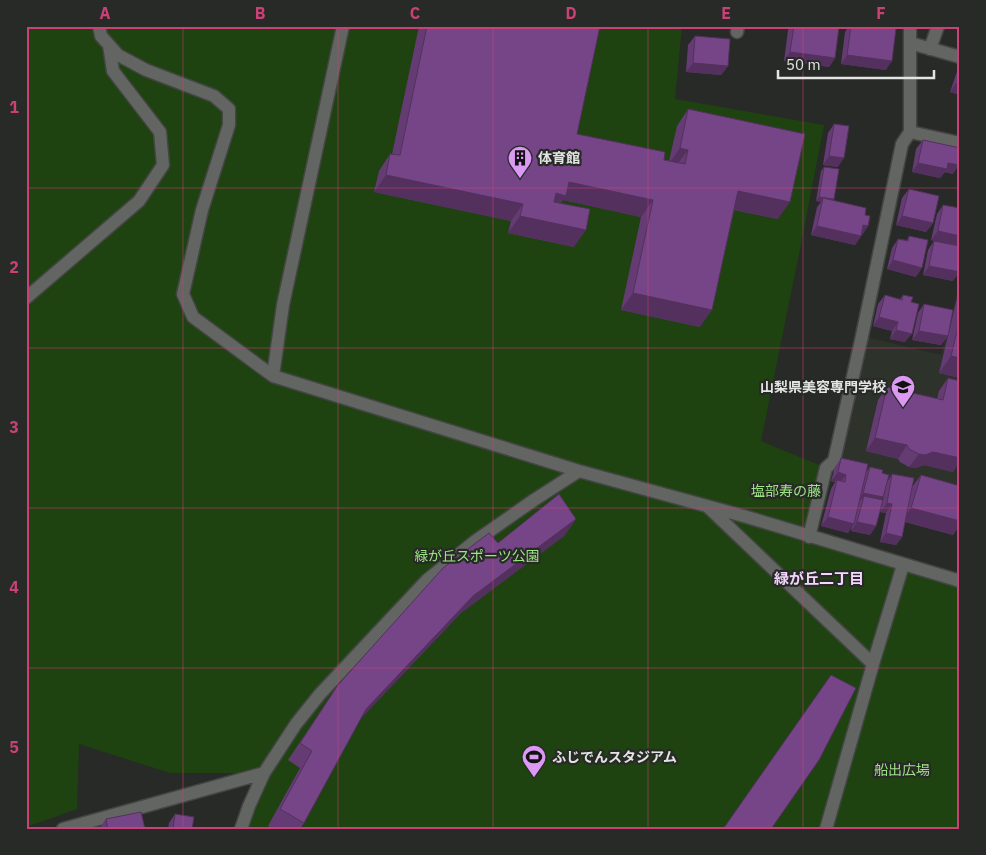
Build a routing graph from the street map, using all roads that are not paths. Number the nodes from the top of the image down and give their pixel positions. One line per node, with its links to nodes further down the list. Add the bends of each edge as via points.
1 (99, 26): 6 (street, via 101,36)
2 (343, 26): 12 (street, via 282,305)
3 (910, 26): 5 (street)
4 (938, 26): 7 (street)
5 (910, 43): 7 (street); 9 (street)
6 (109, 45): 11 (street, via 113,70 160,132 163,165 139,202); 12 (street, via 118,55 146,70 214,96 229,109 229,125 202,210 183,294 193,317)
7 (930, 49): 8 (street)
8 (960, 57)
9 (910, 132): 10 (street); 15 (street, via 902,144 834,461 826,468)
10 (960, 144)
11 (26, 298)
12 (273, 376): 13 (street)
13 (579, 471): 14 (street); 19 (street, via 482,537 427,580 320,694)
14 (707, 507): 15 (street); 18 (street)
15 (809, 537): 16 (street)
16 (903, 565): 17 (street); 18 (street)
17 (959, 580)
18 (873, 664): 22 (street)
19 (264, 773): 20 (street); 21 (street)
20 (63, 829)
21 (241, 829)
22 (826, 829)

